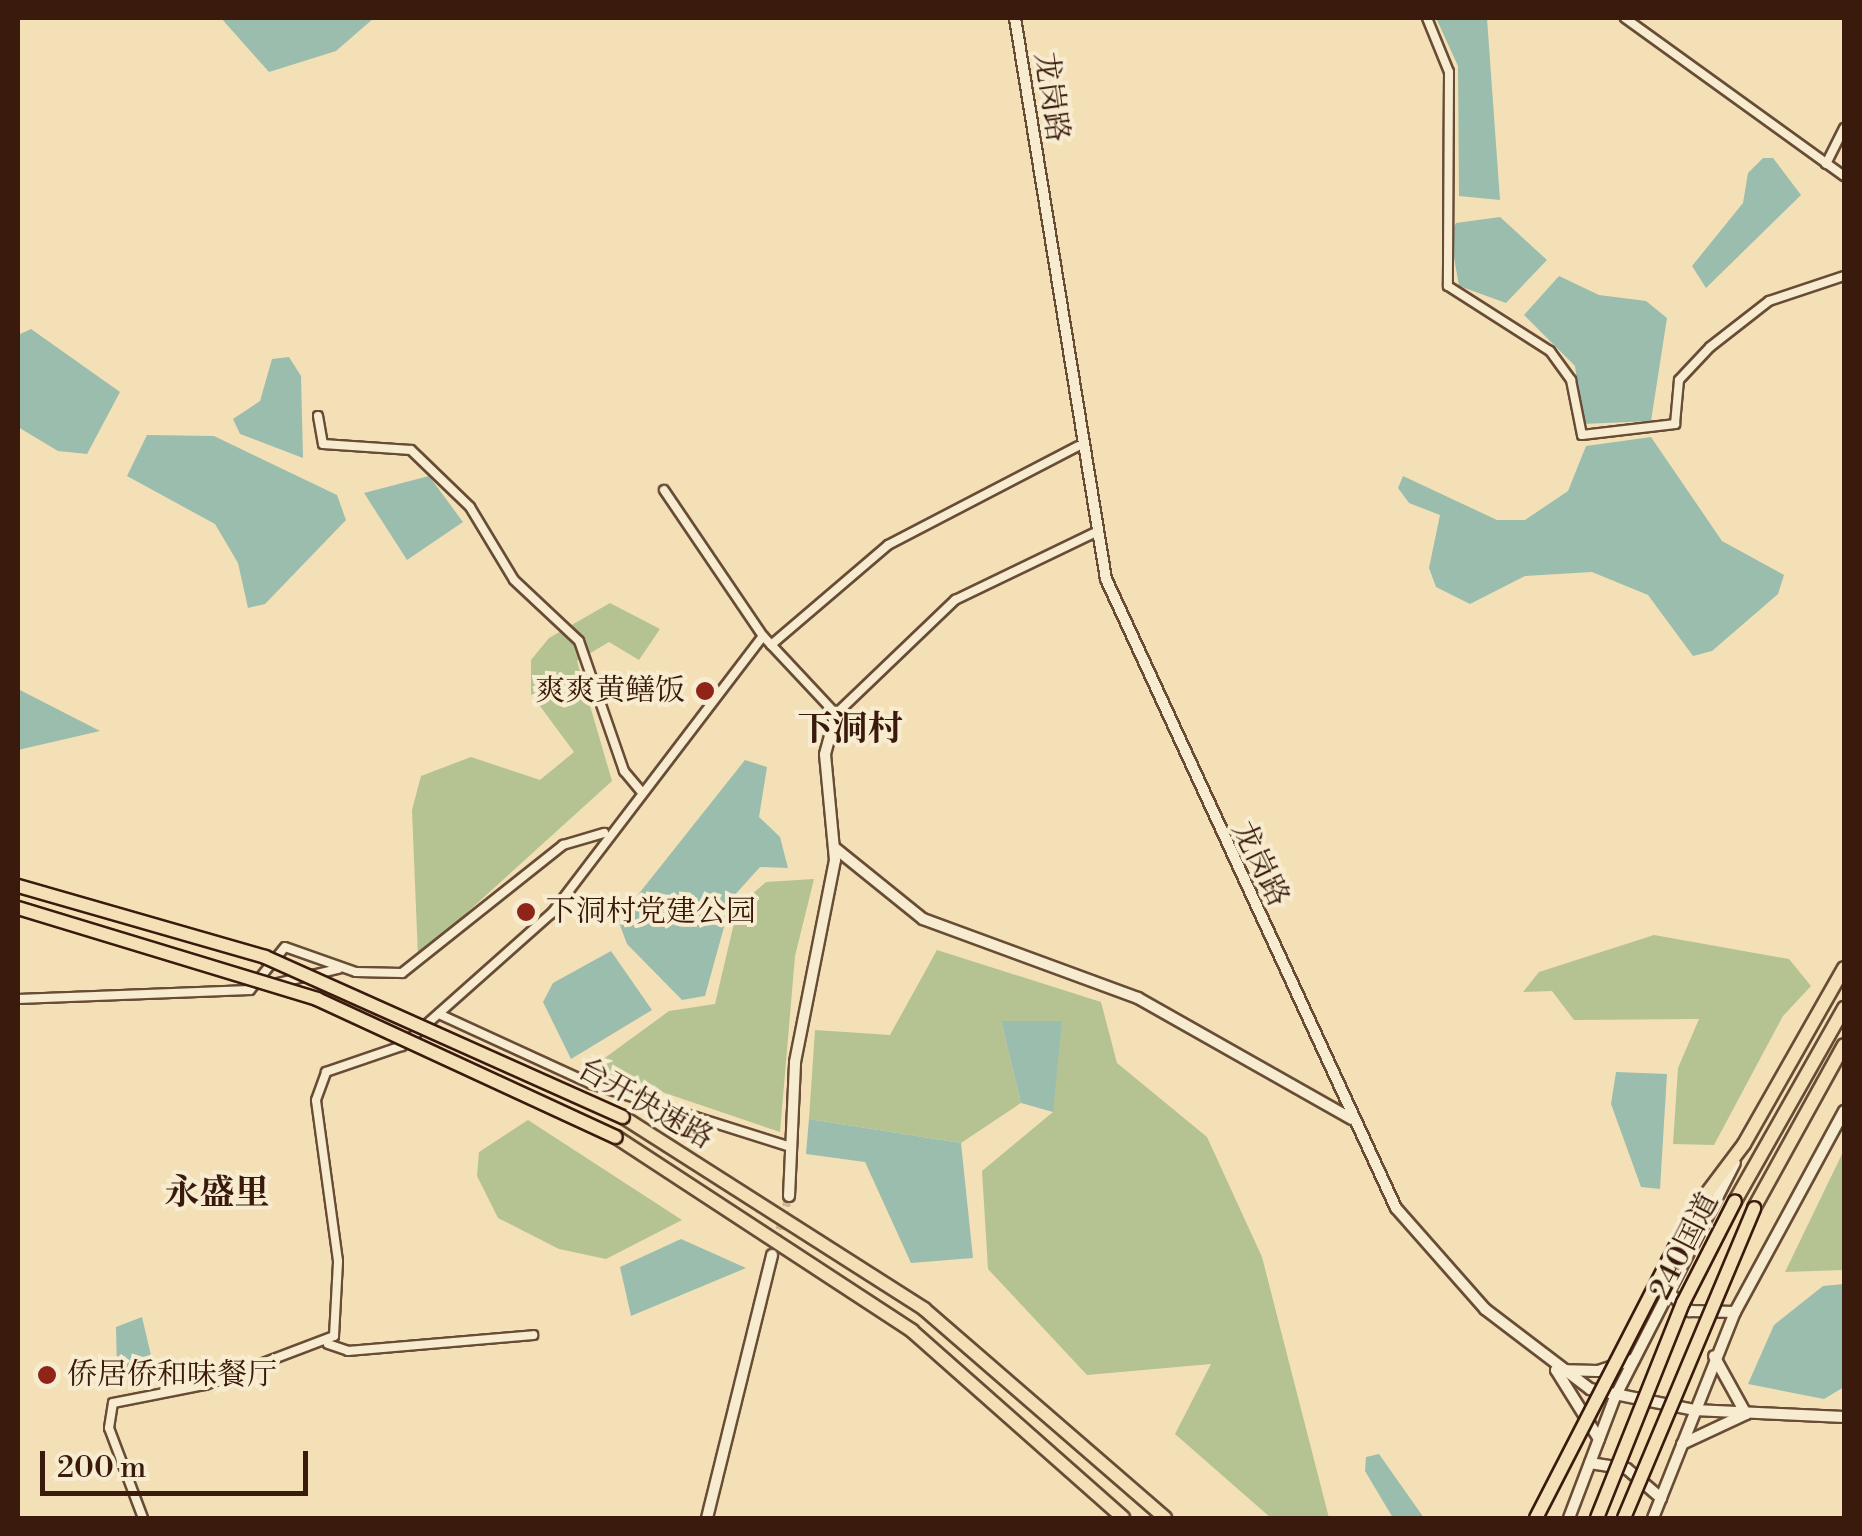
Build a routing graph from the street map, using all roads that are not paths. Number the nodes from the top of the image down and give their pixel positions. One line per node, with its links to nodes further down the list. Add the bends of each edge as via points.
1 (1015, 18): 9 (main road, 龙岗路)
2 (1427, 18): 7 (street, via 1449,72 1448,286 1550,351 1571,380 1582,435 1675,424 1679,380 1710,347 1768,301)
3 (1624, 18): 5 (street)
4 (1844, 128): 5 (street)
5 (1826, 164): 6 (street)
6 (1844, 176)
7 (1844, 276)
8 (318, 416): 15 (street, via 323,444 411,450 470,507 514,580 579,640 624,771)
9 (1078, 446): 11 (main road, 龙岗路); 13 (street, via 888,545)
10 (664, 490): 12 (street)
11 (1094, 533): 14 (street, via 955,600); 28 (main road, 龙岗路, via 1131,644)
12 (763, 636): 13 (street); 15 (street)
13 (771, 645): 14 (street)
14 (836, 714): 17 (main road, via 825,754)
15 (640, 791): 16 (street)
16 (605, 833): 21 (street, via 563,846 416,968); 25 (street, via 552,913)
17 (835, 848): 28 (main road, via 923,919 1138,998); 30 (main road, via 802,1013)
18 (18, 886): 51 (highway, 台开快速路, bridge, via 295,968 623,1116 924,1309)
19 (18, 908): 50 (highway, 台开快速路, bridge, via 288,988 616,1137 912,1331)
20 (1844, 968): 29 (highway)
21 (342, 969): 22 (street); 22 (street, via 276,948)
22 (250, 990): 23 (street)
23 (18, 999)
24 (1844, 1008): 54 (highway, 240国道, bridge, via 1683,1303)
25 (439, 1014): 30 (street, via 590,1084); 36 (street, via 399,1048 334,1065 318,1086 340,1294)
26 (1844, 1044): 55 (highway, 240国道, bridge, via 1754,1208)
27 (1844, 1111): 34 (main road)
28 (1352, 1119): 39 (main road, 龙岗路, via 1411,1229)
29 (1744, 1144): 33 (main road); 52 (highway, bridge, via 1695,1209)
30 (791, 1147): 31 (main road)
31 (789, 1196)
32 (772, 1255): 49 (main road)
33 (1669, 1293): 34 (main road, via 1690,1311); 38 (main road)
34 (1735, 1312): 37 (main road)
35 (533, 1335): 36 (street, via 348,1351)
36 (328, 1344): 48 (street, via 205,1385 113,1403 108,1428)
37 (1714, 1356): 41 (main road); 42 (main road)
38 (1635, 1358): 39 (main road, via 1598,1371); 40 (main road)
39 (1556, 1370): 40 (main road, 龙岗路); 44 (main road)
40 (1615, 1397): 41 (main road, 龙岗路); 44 (main road)
41 (1694, 1410): 42 (main road, 龙岗路); 45 (main road)
42 (1746, 1414): 43 (main road, 龙岗路); 45 (main road)
43 (1844, 1418)
44 (1599, 1440): 46 (main road)
45 (1681, 1444): 47 (main road)
46 (1590, 1463): 47 (main road, via 1627,1469); 53 (main road)
47 (1661, 1498): 56 (main road)
48 (143, 1518)
49 (707, 1518)
50 (1124, 1518)
51 (1165, 1518)
52 (1536, 1518)
53 (1569, 1518)
54 (1597, 1518)
55 (1624, 1518)
56 (1653, 1518)

